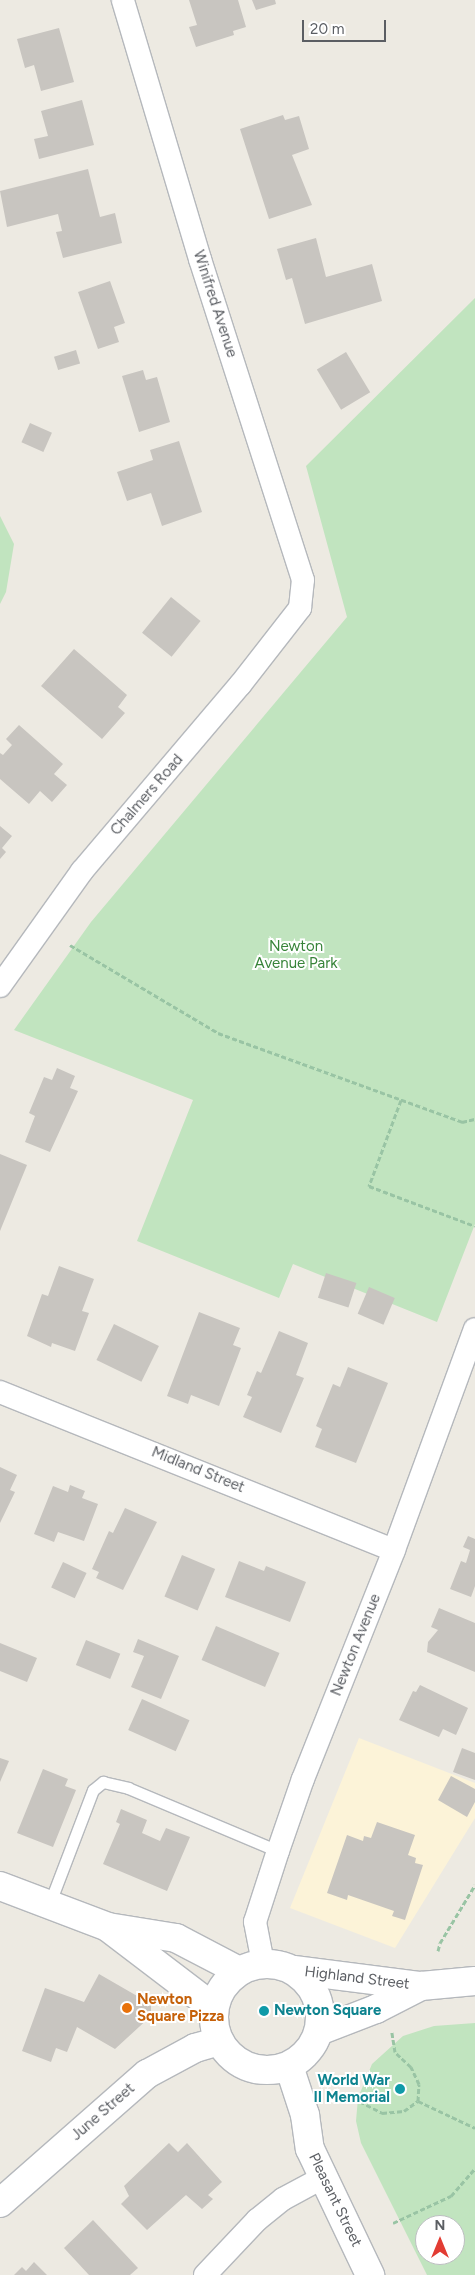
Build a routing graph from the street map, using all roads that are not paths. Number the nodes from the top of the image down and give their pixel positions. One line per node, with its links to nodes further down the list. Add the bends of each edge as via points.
1 (123, 0): 2 (street, Winifred Avenue, via 200,259 303,580)
2 (300, 608): 3 (street, Chalmers Road, via 228,699 82,871)
3 (1, 982)
4 (475, 1329): 6 (street, Newton Avenue)
5 (0, 1392): 6 (street, Midland Street)
6 (394, 1550): 7 (street, Newton Avenue, via 303,1779)
7 (278, 1851): 9 (lane, via 128,1788 103,1782 93,1790); 11 (street, Newton Avenue, via 255,1922)
8 (0, 1886): 9 (main road)
9 (49, 1904): 10 (main road)
10 (108, 1927): 11 (main road, via 176,1938); 15 (main road)
11 (251, 1967): 12 (main road, via 279,1964); 15 (main road, via 227,1981)
12 (294, 1970): 14 (main road, Highland Street); 16 (main road, via 311,1986 320,2008)
13 (475, 1981): 14 (main road, Highland Street)
14 (420, 1986): 16 (main road, Highland Street, via 376,2009)
15 (214, 2008): 17 (main road, via 214,2025)
16 (319, 2030): 18 (main road, via 303,2057)
17 (219, 2041): 18 (main road, via 228,2054 242,2064 274,2070); 20 (main road, June Street, via 195,2048 147,2074)
18 (289, 2066): 19 (main road, Pleasant Street, via 306,2116 310,2149)
19 (322, 2178): 21 (street, via 283,2199 257,2220); 22 (main road, Pleasant Street)
20 (0, 2204)
21 (205, 2275)
22 (370, 2275)

